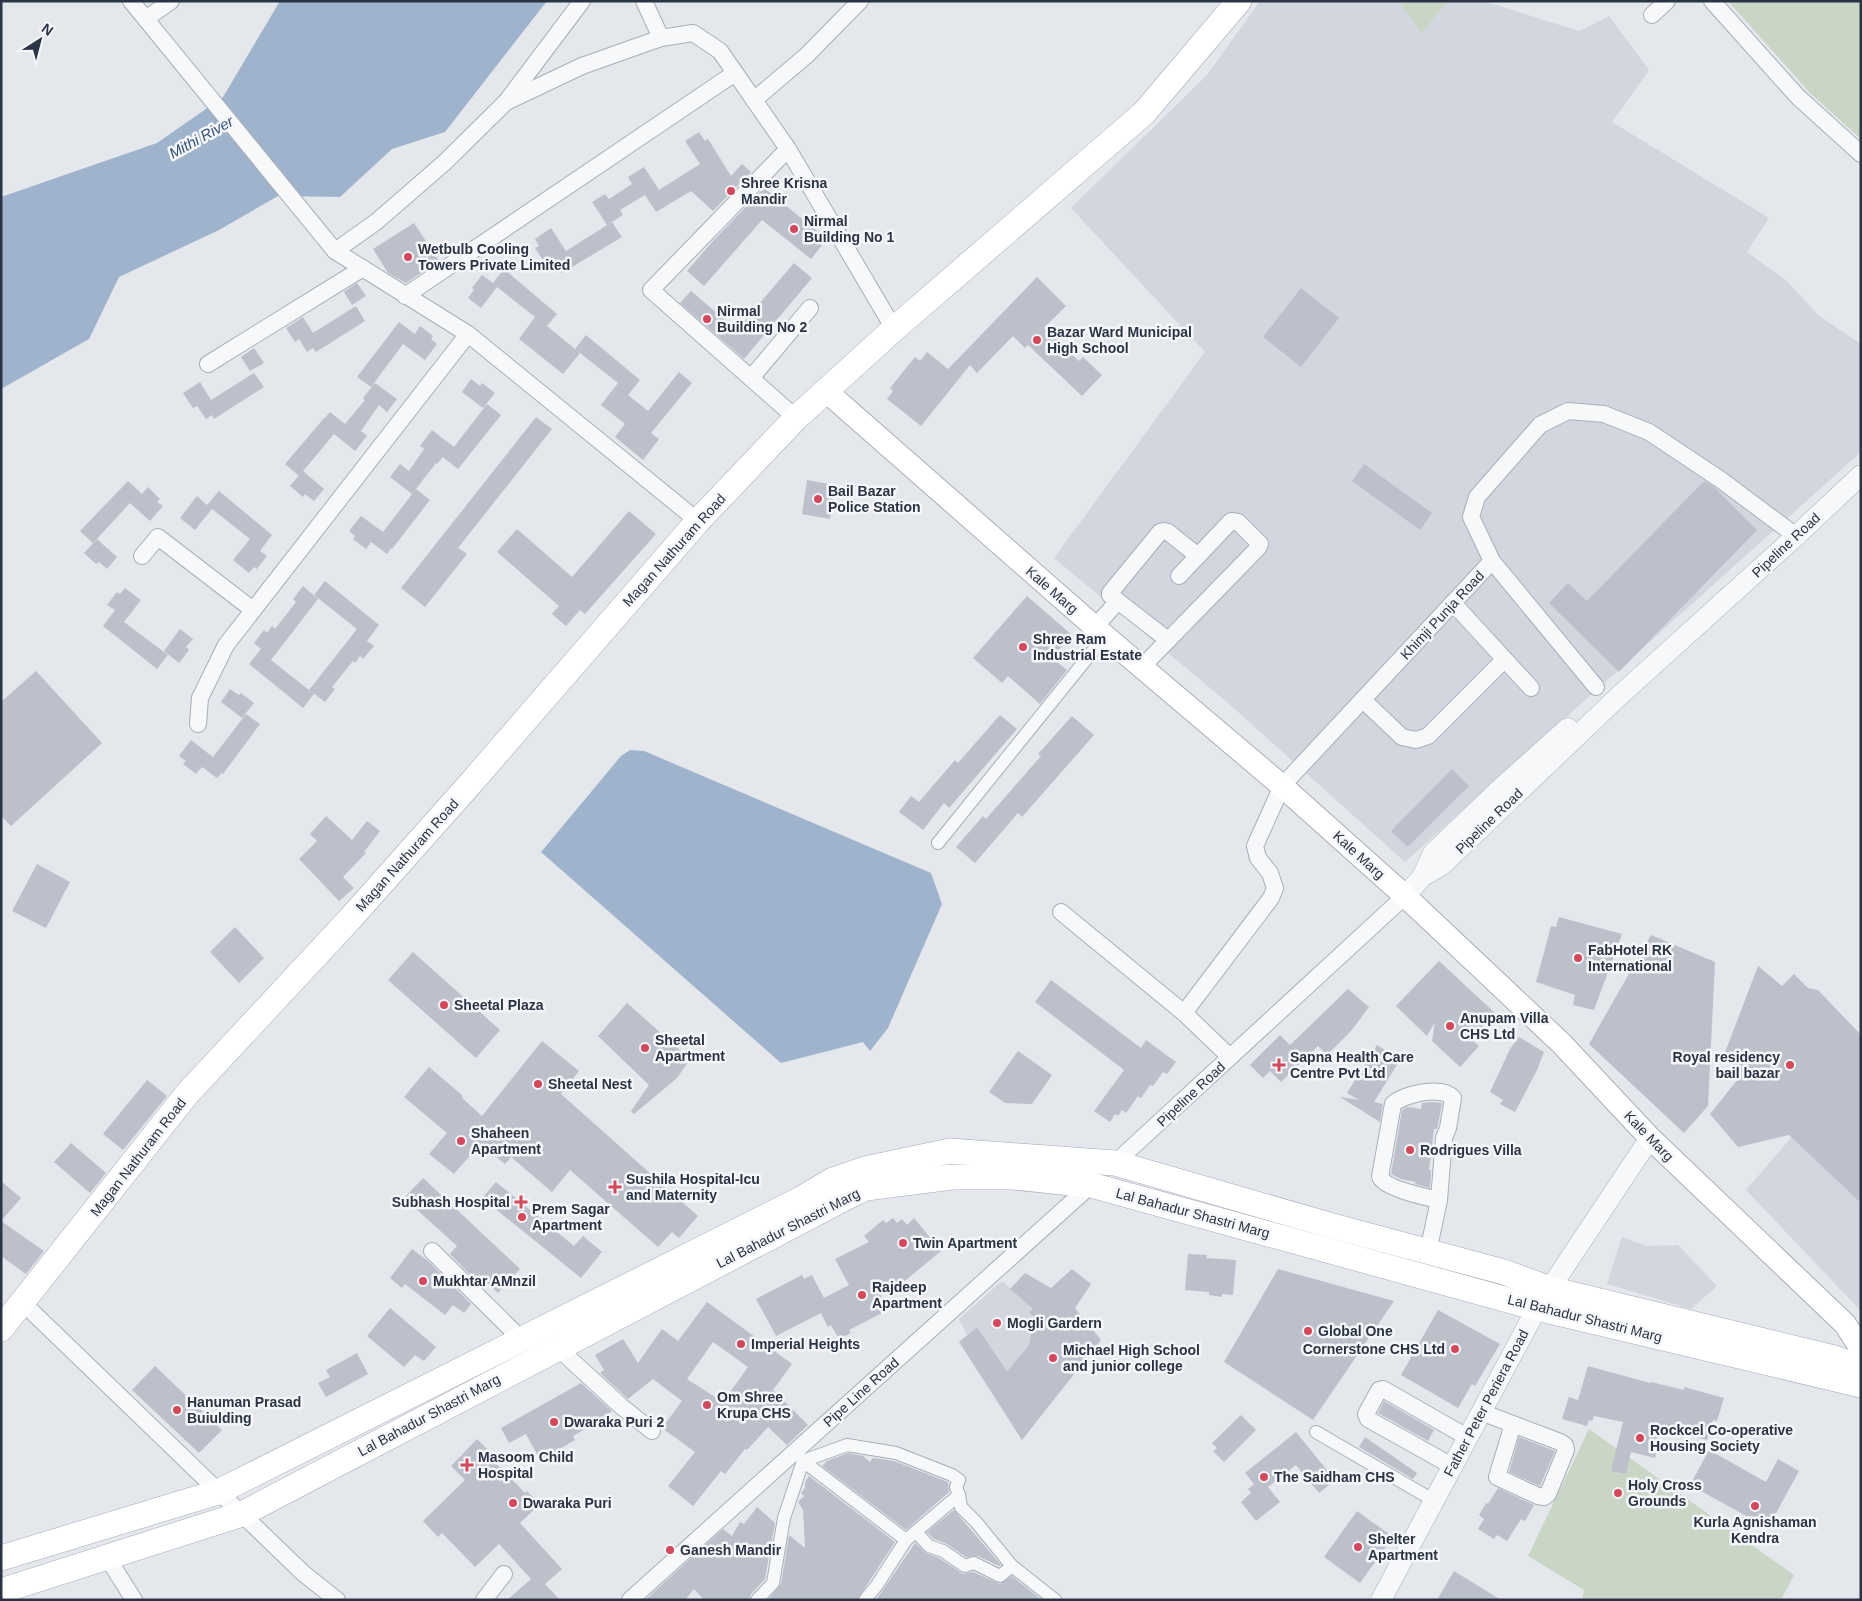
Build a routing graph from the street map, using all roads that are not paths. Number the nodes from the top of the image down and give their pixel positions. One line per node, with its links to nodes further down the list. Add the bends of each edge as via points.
1 (131, 1): 10 (street)
2 (171, 1): 10 (street)
3 (582, 1): 14 (street)
4 (644, 1): 11 (street)
5 (860, 1): 13 (street, via 807,55)
6 (1240, 1): 21 (main road, Magan Nathuram Road, via 1144,113)
7 (1666, 1): 9 (street)
8 (1712, 1): 16 (street, via 1798,97)
9 (1652, 15)
10 (149, 21): 17 (street)
11 (660, 38): 12 (street, via 693,33 720,51); 14 (street, via 582,66)
12 (735, 73): 13 (street); 19 (street)
13 (754, 100): 15 (street)
14 (506, 102): 17 (street, via 444,163 376,222)
15 (788, 149): 21 (street); 24 (street, via 651,290)
16 (1861, 154)
17 (335, 251): 18 (street)
18 (363, 268): 19 (street); 23 (street)
19 (405, 296): 22 (street)
20 (810, 308): 24 (street)
21 (894, 329): 25 (main road, Magan Nathuram Road)
22 (468, 334): 29 (street); 37 (street)
23 (208, 364)
24 (751, 378): 26 (street)
25 (826, 391): 26 (main road, Magan Nathuram Road); 38 (main road, Kale Marg)
26 (796, 418): 29 (main road, Magan Nathuram Road)
27 (1861, 462): 30 (street)
28 (1861, 475): 30 (street, Pipeline Road)
29 (698, 522): 59 (main road, Magan Nathuram Road, via 349,920 187,1094)
30 (1792, 533): 33 (street, Khimji Punja Road, via 1649,432 1604,414 1568,411 1540,426 1477,497 1471,517); 48 (street, Pipeline Road, via 1618,697 1468,831 1442,865 1422,877)
31 (142, 556): 37 (street, via 158,537)
32 (1198, 556): 34 (street); 35 (street, via 1168,532 1160,532 1111,590 1110,595); 39 (street, via 1232,521 1238,522 1260,544)
33 (1492, 561): 36 (street, Khimji Punja Road); 42 (street)
34 (1179, 576)
35 (1118, 601): 38 (street); 39 (street)
36 (1453, 603): 40 (street); 44 (street, Khimji Punja Road)
37 (253, 610): 45 (street, via 226,645 200,698)
38 (1100, 632): 41 (main road, Kale Marg); 47 (street)
39 (1168, 640): 41 (street)
40 (1504, 660): 43 (street); 44 (street, via 1428,736 1416,740 1402,737)
41 (1142, 667): 46 (main road, Kale Marg)
42 (1596, 687)
43 (1531, 688)
44 (1363, 700): 46 (street, Khimji Punja Road)
45 (198, 724)
46 (1282, 786): 48 (main road, Kale Marg); 50 (street, Khimji Punja Road, via 1255,846 1275,888 1271,898)
47 (938, 843)
48 (1405, 896): 51 (street, Pipeline Road); 52 (main road, Kale Marg, via 1562,1044)
49 (1061, 912): 50 (street)
50 (1184, 1013): 51 (street)
51 (1230, 1057): 53 (street, Pipeline Road)
52 (1650, 1138): 58 (street, Father Peter Periera Road); 62 (main road, Kale Marg, via 1845,1324)
53 (1115, 1163): 57 (main road, Lal Bahadur Shastri Marg); 60 (main road, Lal Bahadur Shastri Marg, via 950,1151 865,1169 833,1180)
54 (1091, 1185): 58 (main road, Lal Bahadur Shastri Marg); 61 (main road, Lal Bahadur Shastri Marg, via 1012,1177 952,1177 866,1188); 87 (street, Pipe Line Road)
55 (1439, 1200): 55 (street, via 1444,1138 1453,1098 1444,1093 1414,1094 1393,1104 1380,1177 1385,1183); 57 (street)
56 (432, 1251): 60 (street)
57 (1428, 1252): 58 (main road, Lal Bahadur Shastri Marg, via 1504,1272)
58 (1544, 1298): 63 (main road, Lal Bahadur Shastri Marg); 64 (main road, Lal Bahadur Shastri Marg); 65 (street, Father Peter Periera Road)
59 (10, 1312): 72 (street)
60 (521, 1339): 72 (main road, Lal Bahadur Shastri Marg)
61 (558, 1348): 67 (street); 75 (main road, Lal Bahadur Shastri Marg)
62 (1861, 1349)
63 (1861, 1366)
64 (1861, 1385)
65 (1481, 1412): 66 (street); 69 (street, Father Peter Periera Road)
66 (1513, 1424): 66 (street, via 1565,1445 1566,1450 1544,1497 1497,1476)
67 (652, 1431)
68 (1316, 1432): 74 (street)
69 (1467, 1437): 71 (street, Father Peter Periera Road); 71 (street, via 1383,1389 1366,1414 1368,1419)
70 (803, 1461): 73 (street, via 847,1445 896,1453 952,1476 958,1480); 77 (street); 83 (street, via 784,1518 773,1583)
71 (1452, 1466): 74 (street, Father Peter Periera Road)
72 (218, 1492): 75 (street); 79 (main road, Lal Bahadur Shastri Marg)
73 (959, 1495): 76 (street); 80 (street, via 962,1507)
74 (1433, 1500): 90 (street, Father Peter Periera Road)
75 (242, 1514): 78 (main road, Lal Bahadur Shastri Marg); 85 (street, via 303,1573)
76 (916, 1532): 77 (street); 80 (street, via 929,1546 965,1566 974,1563 1000,1576)
77 (906, 1540): 88 (street)
78 (107, 1557): 82 (main road, Lal Bahadur Shastri Marg); 84 (street)
79 (1, 1558)
80 (1012, 1566): 89 (street)
81 (504, 1574): 86 (street)
82 (1, 1592)
83 (759, 1599)
84 (134, 1600)
85 (337, 1600)
86 (484, 1600)
87 (630, 1600)
88 (865, 1600)
89 (1055, 1600)
90 (1381, 1600)

